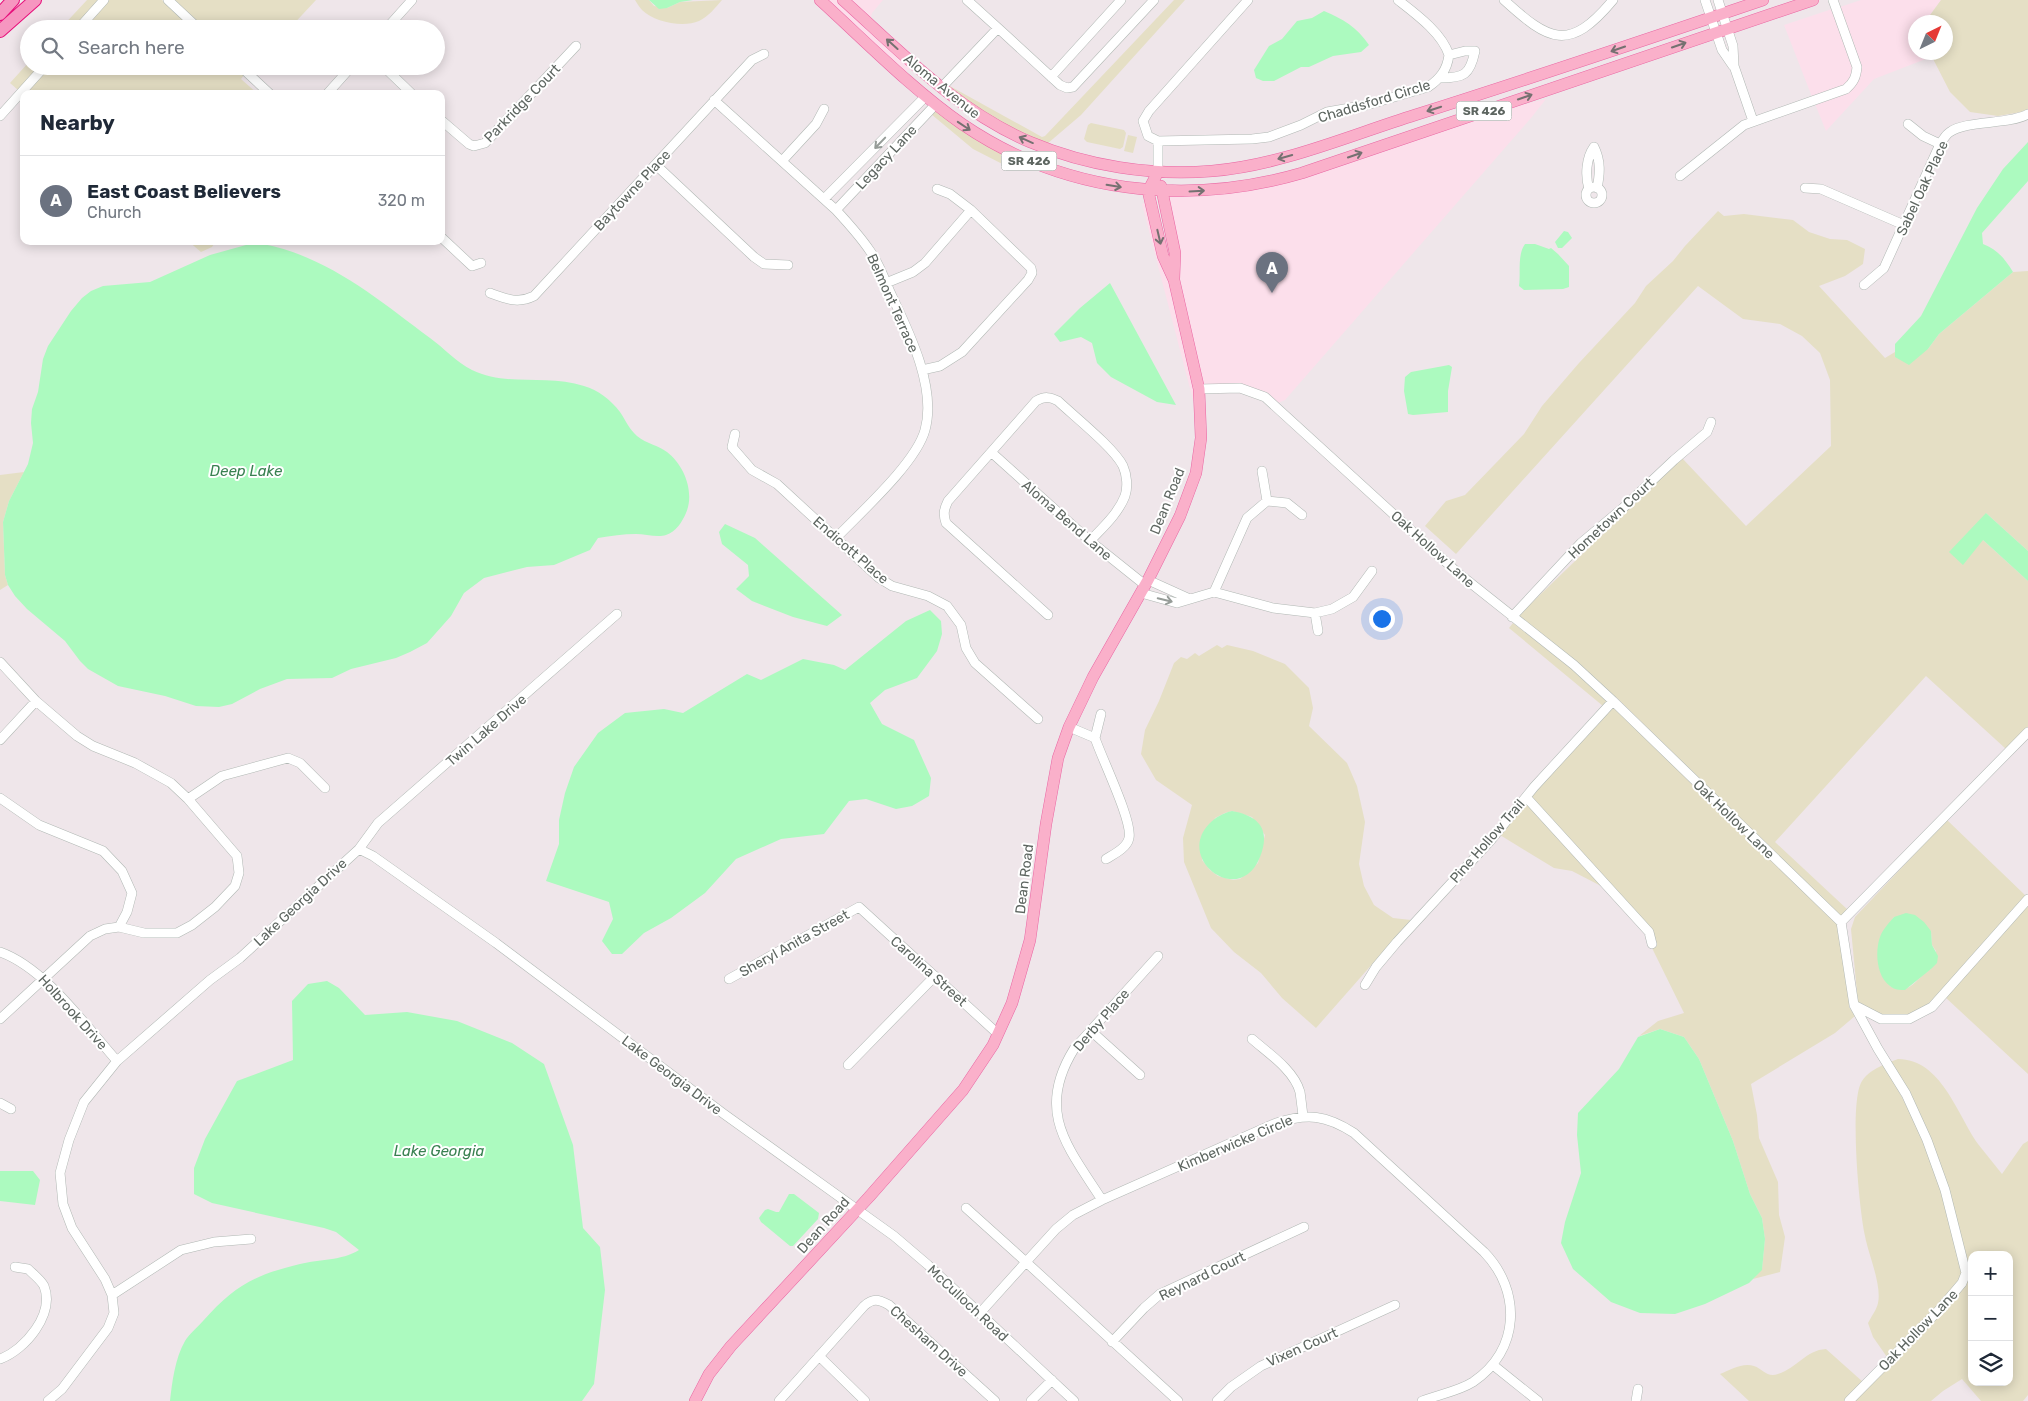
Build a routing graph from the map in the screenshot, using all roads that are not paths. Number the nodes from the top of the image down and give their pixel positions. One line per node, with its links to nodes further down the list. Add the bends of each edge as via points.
1 (13, 0): 20 (highway)
2 (35, 0): 27 (highway)
3 (104, 0): 22 (street)
4 (168, 0): 23 (street)
5 (412, 0): 24 (street)
6 (820, 0): 35 (main road, Aloma Avenue / SR 426)
7 (843, 0): 38 (main road, Aloma Avenue / SR 426, one-way to 7)
8 (967, 0): 25 (street)
9 (1121, 0): 36 (street)
10 (1154, 0): 36 (street, via 1074,87 1060,86)
11 (1248, 0): 55 (street, via 1149,111 1143,121 1144,129 1148,136)
12 (1398, 0): 30 (street, via 1433,31)
13 (1504, 0): 14 (street, via 1534,27 1547,33 1570,36 1600,16)
14 (1613, 0)
15 (1706, 0): 21 (street)
16 (1718, 0): 21 (street)
17 (1763, 0): 21 (main road, SR 426)
18 (1813, 0): 26 (main road, SR 426)
19 (1833, 0): 52 (street, via 1857,67 1856,77 1846,89)
20 (0, 14)
21 (1717, 16): 26 (street); 50 (main road, SR 426, one-way to 50)
22 (86, 20)
23 (190, 20)
24 (394, 20)
25 (998, 28): 36 (street); 38 (street)
26 (1722, 31): 52 (street, via 1722,50 1734,66); 56 (main road, SR 426, one-way to 26)
27 (0, 32)
28 (576, 46): 53 (street, Parkridge Court, via 485,143 469,144)
29 (764, 54): 45 (street, Baytowne Place, via 752,60)
30 (1449, 56): 37 (street, Chaddsford Circle); 37 (street, Chaddsford Circle, via 1475,51 1473,62 1465,74 1459,78)
31 (37, 75): 39 (street)
32 (250, 75): 40 (street)
33 (344, 75): 41 (street)
34 (392, 75): 42 (street)
35 (904, 76): 38 (main road); 44 (main road, Aloma Avenue / SR 426)
36 (1051, 78)
37 (1440, 78): 55 (street, Chaddsford Circle, via 1420,90 1327,112 1270,137)
38 (941, 88): 47 (main road, Aloma Avenue / SR 426)
39 (23, 90)
40 (266, 90)
41 (330, 90)
42 (408, 90)
43 (20, 94): 51 (street)
44 (926, 96): 46 (main road, Aloma Avenue / SR 426); 47 (main road); 68 (street, Legacy Lane, one-way to 68)
45 (714, 100): 58 (street, Belmont Terrace); 59 (street, Baytowne Place)
46 (936, 104): 66 (main road, Aloma Avenue / SR 426, one-way to 66, via 978,135 1032,162 1089,181); 69 (street, Legacy Lane)
47 (962, 105): 62 (main road, Aloma Avenue / SR 426, one-way to 47, via 1104,165 1053,151 1007,132)
48 (824, 109): 58 (street, via 816,124)
49 (2028, 114): 57 (street, Sabel Oak Place, via 1959,128 1949,132)
50 (1415, 115): 56 (main road, via 1398,127); 62 (main road, SR 426, one-way to 62, via 1253,166)
51 (0, 116)
52 (1753, 121): 63 (street)
53 (445, 123)
54 (1908, 124): 57 (street)
55 (1158, 141): 62 (street)
56 (1389, 143): 67 (main road, SR 426, one-way to 56, via 1215,190 1268,182)
57 (1940, 144): 71 (street, Sabel Oak Place)
58 (782, 161): 68 (street, Belmont Terrace)
59 (656, 165): 74 (street, via 764,264); 78 (street, Baytowne Place, via 534,296 511,301)
60 (1588, 166): 61 (street); 61 (street, via 1588,155 1594,147); 61 (street, via 1587,182 1593,188 1600,175)
61 (1599, 167)
62 (1158, 172): 66 (main road); 67 (main road, Dean Road)
63 (1680, 176)
64 (1806, 188): 71 (street, via 1821,189)
65 (937, 189): 70 (street, via 950,194)
66 (1148, 191): 67 (main road, SR 426); 75 (main road, Dean Road, one-way to 75, via 1163,256)
67 (1162, 192): 75 (main road, Dean Road, via 1175,253)
68 (824, 199): 69 (street, Belmont Terrace)
69 (836, 210): 76 (street, Belmont Terrace, via 871,252)
70 (971, 210): 76 (street, via 925,263 913,272); 79 (street, via 1031,268 1032,273 962,352 940,366)
71 (1904, 225): 77 (street, Sabel Oak Place, via 1884,268)
72 (445, 241): 73 (street, via 472,266)
73 (481, 264)
74 (788, 265)
75 (1174, 280): 80 (main road, Dean Road)
76 (886, 283): 79 (street, Belmont Terrace)
77 (1864, 285)
78 (490, 293)
79 (922, 370): 87 (street, Belmont Terrace, via 928,416 918,446 908,462)
80 (1199, 390): 90 (main road, Dean Road, via 1201,438 1196,473 1180,516); 96 (street, Oak Hollow Lane, via 1240,388 1265,397 1458,573)
81 (1711, 422): 96 (street, Hometown Court, via 1707,432 1582,543)
82 (735, 434): 87 (street, Endicott Place, via 732,446 752,470 777,484)
83 (991, 452): 88 (street, Aloma Bend Lane); 88 (street, via 1036,400 1050,397 1058,401 1115,454 1124,467 1124,497); 95 (street, via 948,501 944,516 946,523)
84 (1262, 471): 85 (street)
85 (1267, 501): 86 (street, via 1288,503); 91 (street, via 1247,518)
86 (1302, 515)
87 (836, 538): 102 (street, Endicott Place, via 878,578 947,606 962,625 966,648 976,663)
88 (1090, 541): 90 (street, Aloma Bend Lane)
89 (1372, 571): 93 (street, via 1354,597 1332,609)
90 (1144, 586): 92 (street, Aloma Bend Lane); 92 (street, Aloma Bend Lane, one-way to 92, via 1177,603); 103 (main road, Dean Road, via 1092,677)
91 (1214, 592): 92 (street, Aloma Bend Lane); 93 (street, via 1272,608)
92 (1190, 599)
93 (1315, 613): 97 (street)
94 (617, 614): 111 (street, Twin Lake Drive, via 378,824)
95 (1048, 615)
96 (1512, 617): 100 (street, Oak Hollow Lane, via 1574,665)
97 (1318, 631)
98 (0, 662): 99 (street)
99 (36, 701): 106 (street); 110 (street, via 77,736 171,783)
100 (1613, 701): 108 (street, Pine Hollow Trail); 115 (street, Oak Hollow Lane)
101 (1101, 714): 105 (street)
102 (1038, 719)
103 (1069, 727): 105 (street); 127 (main road, Dean Road, via 1058,758 1049,806 1030,940 1017,988)
104 (2028, 732): 115 (street)
105 (1095, 738): 112 (street, via 1129,822 1129,839 1124,848)
106 (0, 740)
107 (325, 788): 110 (street, via 300,763 288,758 222,776)
108 (1526, 797): 117 (street, via 1649,932); 123 (street, Pine Hollow Trail, via 1376,967)
109 (0, 798): 116 (street, via 39,825 103,852 122,871 132,893)
110 (188, 799): 116 (street, via 237,856 239,873 235,886 216,907 176,933 144,933)
111 (359, 849): 129 (street, Lake Georgia Drive, via 240,958); 137 (street, Lake Georgia Drive, via 496,943)
112 (1106, 859)
113 (2028, 899): 124 (street, via 1932,1007 1909,1019 1881,1020)
114 (859, 908): 120 (street, Carolina Street); 122 (street, Sheryl Anita Street)
115 (1841, 922): 124 (street, Oak Hollow Lane)
116 (119, 927): 121 (street, via 90,936)
117 (1652, 944)
118 (0, 952): 121 (street, Holbrook Drive, via 16,957)
119 (1158, 956): 126 (street, Derby Place)
120 (935, 976): 127 (street, Carolina Street); 130 (street)
121 (43, 978): 125 (street); 129 (street, Holbrook Drive)
122 (729, 979)
123 (1365, 985)
124 (1854, 1005): 163 (street, Oak Hollow Lane, via 1906,1094 1927,1140 1945,1190 1966,1273 1962,1283 1940,1309)
125 (0, 1019)
126 (1090, 1030): 131 (street); 135 (street, Derby Place, via 1065,1063 1056,1112 1061,1133)
127 (998, 1034): 137 (main road, Dean Road, via 963,1090)
128 (1252, 1039): 134 (street, via 1295,1082)
129 (117, 1061): 142 (street, Lake Georgia Drive, via 84,1102 60,1173 63,1204 72,1228)
130 (848, 1065)
131 (1140, 1075)
132 (0, 1103): 133 (street)
133 (11, 1109)
134 (1303, 1116): 135 (street, Kimberwicke Circle, via 1276,1122); 148 (street, Kimberwicke Circle, via 1332,1121 1354,1133 1492,1260 1508,1289 1510,1320 1504,1346)
135 (1102, 1200): 140 (street, Kimberwicke Circle, via 1056,1229)
136 (966, 1208): 140 (street)
137 (857, 1210): 144 (street, McCulloch Road, via 894,1236); 152 (main road, Dean Road, via 730,1346 709,1374)
138 (1304, 1228): 145 (street, Reynard Court, via 1160,1294)
139 (251, 1239): 142 (street, via 214,1242 181,1250)
140 (1026, 1262): 144 (street, Kimberwicke Circle); 145 (street)
141 (15, 1267): 147 (street, via 28,1269 43,1285 46,1297 44,1314 32,1335)
142 (112, 1295): 151 (street, Lake Georgia Drive, via 114,1313 108,1328 62,1389)
143 (1395, 1305): 159 (street, Vixen Court, via 1261,1366 1238,1381)
144 (980, 1314): 149 (street, McCulloch Road)
145 (1112, 1342): 158 (street)
146 (819, 1356): 153 (street, Chesham Drive); 154 (street); 155 (street, Chesham Drive, via 870,1300 879,1300)
147 (0, 1359)
148 (1493, 1364): 160 (street, Kimberwicke Circle, via 1460,1389); 161 (street)
149 (1052, 1380): 156 (street); 157 (street, McCulloch Road)
150 (1638, 1389): 162 (street)
151 (48, 1401)
152 (695, 1401)
153 (780, 1401)
154 (865, 1401)
155 (995, 1401)
156 (1031, 1401)
157 (1074, 1401)
158 (1178, 1401)
159 (1217, 1401)
160 (1422, 1401)
161 (1538, 1401)
162 (1636, 1401)
163 (1849, 1401)

